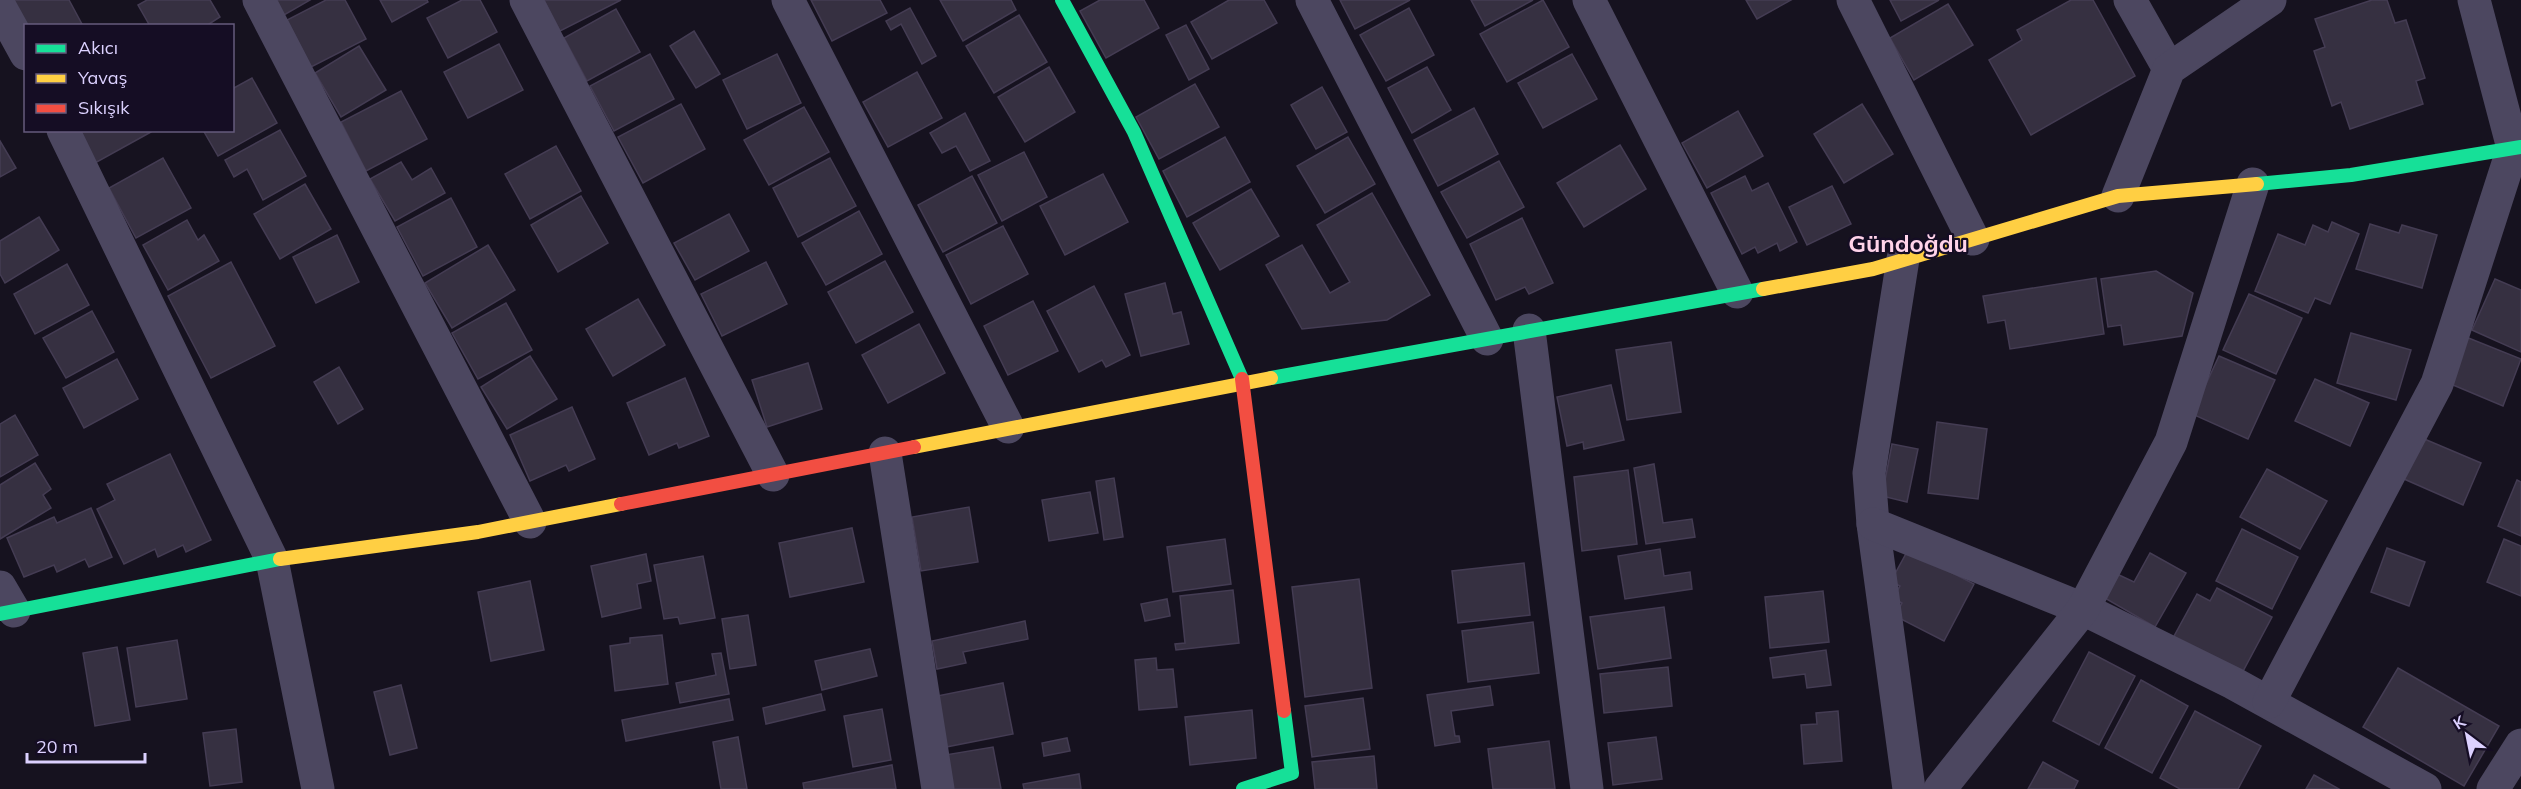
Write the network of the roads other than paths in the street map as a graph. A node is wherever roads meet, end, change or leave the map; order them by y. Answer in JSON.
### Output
{"nodes":[{"id":1,"x":259,"y":0,"type":"edge"},
{"id":2,"x":526,"y":0,"type":"edge"},
{"id":3,"x":788,"y":0,"type":"edge"},
{"id":4,"x":1062,"y":0,"type":"edge"},
{"id":5,"x":1312,"y":0,"type":"edge"},
{"id":6,"x":1589,"y":0,"type":"edge"},
{"id":7,"x":1853,"y":0,"type":"edge"},
{"id":8,"x":2130,"y":0,"type":"edge"},
{"id":9,"x":2270,"y":0,"type":"edge"},
{"id":10,"x":2474,"y":0,"type":"edge"},
{"id":11,"x":0,"y":7,"type":"edge"},
{"id":12,"x":24,"y":50,"type":"edge"},
{"id":13,"x":2169,"y":69,"type":"junction"},
{"id":14,"x":64,"y":132,"type":"edge"},
{"id":15,"x":2517,"y":147,"type":"edge"},
{"id":16,"x":2253,"y":184,"type":"junction"},
{"id":17,"x":2118,"y":196,"type":"junction"},
{"id":18,"x":1973,"y":239,"type":"junction"},
{"id":19,"x":1904,"y":259,"type":"junction"},
{"id":20,"x":1737,"y":292,"type":"junction"},
{"id":21,"x":1529,"y":330,"type":"junction"},
{"id":22,"x":1487,"y":339,"type":"junction"},
{"id":23,"x":1244,"y":383,"type":"junction"},
{"id":24,"x":1008,"y":427,"type":"junction"},
{"id":25,"x":885,"y":453,"type":"junction"},
{"id":26,"x":773,"y":475,"type":"junction"},
{"id":27,"x":530,"y":522,"type":"junction"},
{"id":28,"x":1873,"y":524,"type":"junction"},
{"id":29,"x":272,"y":560,"type":"junction"},
{"id":30,"x":5,"y":604,"type":"edge"},
{"id":31,"x":2083,"y":609,"type":"junction"},
{"id":32,"x":2269,"y":702,"type":"junction"},
{"id":33,"x":2521,"y":745,"type":"edge"},
{"id":34,"x":1293,"y":781,"type":"edge"},
{"id":35,"x":318,"y":789,"type":"edge"},
{"id":36,"x":938,"y":789,"type":"edge"},
{"id":37,"x":1243,"y":789,"type":"edge"},
{"id":38,"x":1587,"y":789,"type":"edge"},
{"id":39,"x":1909,"y":789,"type":"edge"},
{"id":40,"x":1940,"y":789,"type":"edge"},
{"id":41,"x":2425,"y":789,"type":"edge"},
{"id":42,"x":2493,"y":789,"type":"edge"}],
"edges":[{"from":1,"to":27,"type":"street"},
{"from":2,"to":26,"type":"street"},
{"from":3,"to":24,"type":"street"},
{"from":4,"to":23,"type":"street"},
{"from":5,"to":22,"type":"street"},
{"from":6,"to":20,"type":"street"},
{"from":7,"to":18,"type":"street"},
{"from":8,"to":13,"type":"street"},
{"from":9,"to":13,"type":"street"},
{"from":10,"to":15,"type":"street"},
{"from":11,"to":12,"type":"street"},
{"from":13,"to":17,"type":"street"},
{"from":14,"to":29,"type":"street"},
{"from":15,"to":16,"type":"street"},
{"from":15,"to":32,"type":"street"},
{"from":16,"to":17,"type":"street"},
{"from":16,"to":31,"type":"street"},
{"from":17,"to":18,"type":"street"},
{"from":18,"to":19,"type":"street"},
{"from":19,"to":20,"type":"street"},
{"from":19,"to":28,"type":"street"},
{"from":20,"to":21,"type":"street"},
{"from":21,"to":22,"type":"street"},
{"from":21,"to":38,"type":"street"},
{"from":22,"to":23,"type":"street"},
{"from":23,"to":24,"type":"street"},
{"from":23,"to":34,"type":"street"},
{"from":24,"to":25,"type":"street"},
{"from":25,"to":26,"type":"street"},
{"from":25,"to":36,"type":"street"},
{"from":26,"to":27,"type":"street"},
{"from":27,"to":29,"type":"street"},
{"from":28,"to":31,"type":"street"},
{"from":28,"to":39,"type":"street"},
{"from":29,"to":30,"type":"street"},
{"from":29,"to":35,"type":"street"},
{"from":31,"to":32,"type":"street"},
{"from":31,"to":40,"type":"street"},
{"from":32,"to":41,"type":"street"},
{"from":33,"to":42,"type":"street"},
{"from":34,"to":37,"type":"street"}]}
